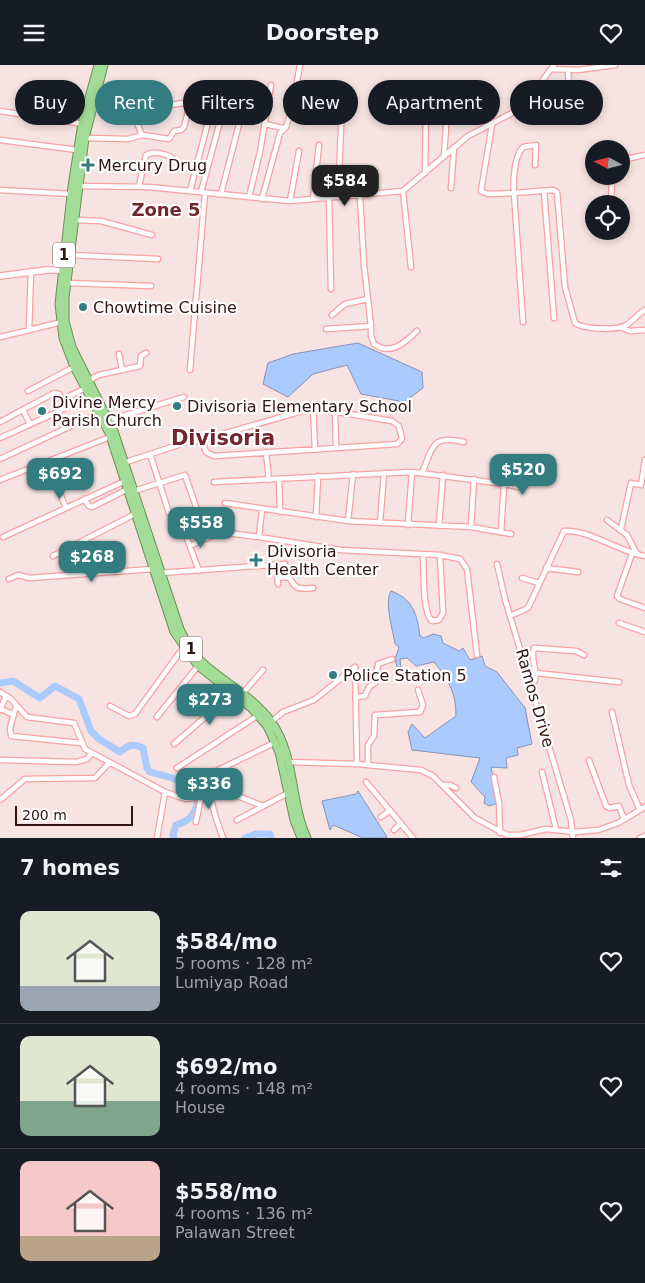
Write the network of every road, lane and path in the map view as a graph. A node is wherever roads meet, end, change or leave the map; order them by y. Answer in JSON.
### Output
{"nodes":[{"id":1,"x":98,"y":65,"type":"edge"},
{"id":2,"x":104,"y":65,"type":"edge"},
{"id":3,"x":300,"y":65,"type":"edge"},
{"id":4,"x":615,"y":65,"type":"edge"},
{"id":5,"x":553,"y":67,"type":"edge"},
{"id":6,"x":568,"y":69,"type":"junction"},
{"id":7,"x":297,"y":80,"type":"edge"},
{"id":8,"x":569,"y":80,"type":"edge"},
{"id":9,"x":94,"y":101,"type":"joint"},
{"id":10,"x":0,"y":111,"type":"edge"},
{"id":11,"x":15,"y":113,"type":"edge"},
{"id":12,"x":500,"y":120,"type":"edge"},
{"id":13,"x":85,"y":124,"type":"joint"},
{"id":14,"x":85,"y":125,"type":"edge"},
{"id":15,"x":85,"y":125,"type":"edge"},
{"id":16,"x":138,"y":125,"type":"edge"},
{"id":17,"x":184,"y":125,"type":"edge"},
{"id":18,"x":208,"y":125,"type":"edge"},
{"id":19,"x":220,"y":125,"type":"edge"},
{"id":20,"x":239,"y":125,"type":"edge"},
{"id":21,"x":265,"y":125,"type":"edge"},
{"id":22,"x":269,"y":125,"type":"edge"},
{"id":23,"x":287,"y":125,"type":"edge"},
{"id":24,"x":341,"y":125,"type":"edge"},
{"id":25,"x":426,"y":125,"type":"edge"},
{"id":26,"x":446,"y":125,"type":"edge"},
{"id":27,"x":492,"y":125,"type":"joint"},
{"id":28,"x":284,"y":129,"type":"junction"},
{"id":29,"x":142,"y":135,"type":"junction"},
{"id":30,"x":85,"y":138,"type":"junction"},
{"id":31,"x":0,"y":140,"type":"edge"},
{"id":32,"x":319,"y":145,"type":"dead end"},
{"id":33,"x":454,"y":147,"type":"junction"},
{"id":34,"x":77,"y":150,"type":"junction"},
{"id":35,"x":299,"y":151,"type":"dead end"},
{"id":36,"x":645,"y":155,"type":"edge"},
{"id":37,"x":444,"y":156,"type":"junction"},
{"id":38,"x":172,"y":158,"type":"dead end"},
{"id":39,"x":630,"y":158,"type":"edge"},
{"id":40,"x":535,"y":165,"type":"dead end"},
{"id":41,"x":425,"y":173,"type":"junction"},
{"id":42,"x":76,"y":186,"type":"junction"},
{"id":43,"x":139,"y":186,"type":"junction"},
{"id":44,"x":451,"y":188,"type":"dead end"},
{"id":45,"x":0,"y":190,"type":"edge"},
{"id":46,"x":190,"y":191,"type":"junction"},
{"id":47,"x":403,"y":191,"type":"junction"},
{"id":48,"x":544,"y":191,"type":"junction"},
{"id":49,"x":203,"y":193,"type":"junction"},
{"id":50,"x":514,"y":193,"type":"junction"},
{"id":51,"x":221,"y":194,"type":"junction"},
{"id":52,"x":71,"y":195,"type":"junction"},
{"id":53,"x":360,"y":196,"type":"junction"},
{"id":54,"x":248,"y":197,"type":"junction"},
{"id":55,"x":338,"y":197,"type":"junction"},
{"id":56,"x":329,"y":198,"type":"junction"},
{"id":57,"x":262,"y":199,"type":"junction"},
{"id":58,"x":313,"y":199,"type":"junction"},
{"id":59,"x":290,"y":201,"type":"junction"},
{"id":60,"x":75,"y":220,"type":"junction"},
{"id":61,"x":152,"y":235,"type":"dead end"},
{"id":62,"x":70,"y":255,"type":"junction"},
{"id":63,"x":158,"y":259,"type":"dead end"},
{"id":64,"x":411,"y":267,"type":"dead end"},
{"id":65,"x":65,"y":270,"type":"junction"},
{"id":66,"x":31,"y":271,"type":"junction"},
{"id":67,"x":0,"y":276,"type":"edge"},
{"id":68,"x":67,"y":283,"type":"junction"},
{"id":69,"x":151,"y":287,"type":"dead end"},
{"id":70,"x":331,"y":289,"type":"dead end"},
{"id":71,"x":368,"y":299,"type":"junction"},
{"id":72,"x":645,"y":310,"type":"edge"},
{"id":73,"x":332,"y":315,"type":"dead end"},
{"id":74,"x":554,"y":318,"type":"dead end"},
{"id":75,"x":62,"y":322,"type":"junction"},
{"id":76,"x":523,"y":322,"type":"dead end"},
{"id":77,"x":371,"y":326,"type":"junction"},
{"id":78,"x":620,"y":327,"type":"junction"},
{"id":79,"x":29,"y":329,"type":"junction"},
{"id":80,"x":326,"y":329,"type":"dead end"},
{"id":81,"x":645,"y":330,"type":"edge"},
{"id":82,"x":417,"y":331,"type":"dead end"},
{"id":83,"x":0,"y":337,"type":"edge"},
{"id":84,"x":146,"y":353,"type":"dead end"},
{"id":85,"x":119,"y":354,"type":"dead end"},
{"id":86,"x":74,"y":367,"type":"junction"},
{"id":87,"x":122,"y":370,"type":"junction"},
{"id":88,"x":190,"y":370,"type":"dead end"},
{"id":89,"x":88,"y":385,"type":"junction"},
{"id":90,"x":28,"y":391,"type":"dead end"},
{"id":91,"x":184,"y":397,"type":"dead end"},
{"id":92,"x":63,"y":399,"type":"junction"},
{"id":93,"x":313,"y":408,"type":"junction"},
{"id":94,"x":23,"y":410,"type":"junction"},
{"id":95,"x":335,"y":410,"type":"junction"},
{"id":96,"x":100,"y":413,"type":"junction"},
{"id":97,"x":110,"y":420,"type":"junction"},
{"id":98,"x":0,"y":422,"type":"edge"},
{"id":99,"x":30,"y":424,"type":"junction"},
{"id":100,"x":113,"y":435,"type":"junction"},
{"id":101,"x":0,"y":438,"type":"edge"},
{"id":102,"x":202,"y":440,"type":"junction"},
{"id":103,"x":464,"y":442,"type":"dead end"},
{"id":104,"x":336,"y":447,"type":"junction"},
{"id":105,"x":315,"y":449,"type":"junction"},
{"id":106,"x":266,"y":452,"type":"junction"},
{"id":107,"x":150,"y":454,"type":"junction"},
{"id":108,"x":0,"y":459,"type":"edge"},
{"id":109,"x":645,"y":460,"type":"edge"},
{"id":110,"x":122,"y":463,"type":"junction"},
{"id":111,"x":412,"y":472,"type":"junction"},
{"id":112,"x":384,"y":473,"type":"junction"},
{"id":113,"x":422,"y":473,"type":"junction"},
{"id":114,"x":353,"y":474,"type":"junction"},
{"id":115,"x":443,"y":475,"type":"junction"},
{"id":116,"x":318,"y":477,"type":"junction"},
{"id":117,"x":269,"y":479,"type":"junction"},
{"id":118,"x":279,"y":479,"type":"junction"},
{"id":119,"x":474,"y":479,"type":"junction"},
{"id":120,"x":522,"y":479,"type":"dead end"},
{"id":121,"x":0,"y":480,"type":"edge"},
{"id":122,"x":125,"y":481,"type":"junction"},
{"id":123,"x":214,"y":482,"type":"dead end"},
{"id":124,"x":160,"y":483,"type":"junction"},
{"id":125,"x":504,"y":484,"type":"junction"},
{"id":126,"x":131,"y":490,"type":"junction"},
{"id":127,"x":59,"y":491,"type":"dead end"},
{"id":128,"x":84,"y":499,"type":"junction"},
{"id":129,"x":225,"y":503,"type":"dead end"},
{"id":130,"x":66,"y":508,"type":"junction"},
{"id":131,"x":262,"y":509,"type":"junction"},
{"id":132,"x":280,"y":511,"type":"junction"},
{"id":133,"x":169,"y":513,"type":"dead end"},
{"id":134,"x":135,"y":514,"type":"junction"},
{"id":135,"x":316,"y":517,"type":"junction"},
{"id":136,"x":200,"y":518,"type":"dead end"},
{"id":137,"x":606,"y":520,"type":"dead end"},
{"id":138,"x":348,"y":521,"type":"junction"},
{"id":139,"x":380,"y":523,"type":"junction"},
{"id":140,"x":408,"y":525,"type":"junction"},
{"id":141,"x":439,"y":526,"type":"junction"},
{"id":142,"x":471,"y":527,"type":"junction"},
{"id":143,"x":621,"y":529,"type":"junction"},
{"id":144,"x":501,"y":532,"type":"junction"},
{"id":145,"x":185,"y":533,"type":"dead end"},
{"id":146,"x":511,"y":534,"type":"dead end"},
{"id":147,"x":3,"y":537,"type":"dead end"},
{"id":148,"x":258,"y":537,"type":"junction"},
{"id":149,"x":190,"y":546,"type":"junction"},
{"id":150,"x":634,"y":554,"type":"junction"},
{"id":151,"x":423,"y":555,"type":"junction"},
{"id":152,"x":440,"y":555,"type":"junction"},
{"id":153,"x":53,"y":556,"type":"dead end"},
{"id":154,"x":645,"y":556,"type":"edge"},
{"id":155,"x":276,"y":564,"type":"junction"},
{"id":156,"x":497,"y":564,"type":"dead end"},
{"id":157,"x":286,"y":565,"type":"dead end"},
{"id":158,"x":546,"y":568,"type":"junction"},
{"id":159,"x":199,"y":571,"type":"junction"},
{"id":160,"x":156,"y":572,"type":"junction"},
{"id":161,"x":578,"y":572,"type":"dead end"},
{"id":162,"x":278,"y":577,"type":"junction"},
{"id":163,"x":522,"y":578,"type":"dead end"},
{"id":164,"x":9,"y":579,"type":"dead end"},
{"id":165,"x":539,"y":583,"type":"junction"},
{"id":166,"x":278,"y":584,"type":"dead end"},
{"id":167,"x":313,"y":588,"type":"dead end"},
{"id":168,"x":645,"y":608,"type":"edge"},
{"id":169,"x":510,"y":616,"type":"junction"},
{"id":170,"x":619,"y":623,"type":"dead end"},
{"id":171,"x":645,"y":632,"type":"edge"},
{"id":172,"x":183,"y":647,"type":"junction"},
{"id":173,"x":477,"y":655,"type":"dead end"},
{"id":174,"x":584,"y":655,"type":"dead end"},
{"id":175,"x":392,"y":659,"type":"dead end"},
{"id":176,"x":198,"y":666,"type":"junction"},
{"id":177,"x":263,"y":671,"type":"dead end"},
{"id":178,"x":536,"y":673,"type":"junction"},
{"id":179,"x":619,"y":682,"type":"dead end"},
{"id":180,"x":532,"y":686,"type":"junction"},
{"id":181,"x":418,"y":690,"type":"dead end"},
{"id":182,"x":0,"y":692,"type":"edge"},
{"id":183,"x":233,"y":693,"type":"junction"},
{"id":184,"x":243,"y":693,"type":"junction"},
{"id":185,"x":6,"y":696,"type":"junction"},
{"id":186,"x":356,"y":697,"type":"junction"},
{"id":187,"x":16,"y":705,"type":"junction"},
{"id":188,"x":110,"y":706,"type":"dead end"},
{"id":189,"x":0,"y":710,"type":"edge"},
{"id":190,"x":612,"y":712,"type":"dead end"},
{"id":191,"x":261,"y":713,"type":"junction"},
{"id":192,"x":14,"y":715,"type":"junction"},
{"id":193,"x":157,"y":717,"type":"dead end"},
{"id":194,"x":269,"y":724,"type":"junction"},
{"id":195,"x":276,"y":741,"type":"junction"},
{"id":196,"x":80,"y":743,"type":"junction"},
{"id":197,"x":174,"y":744,"type":"dead end"},
{"id":198,"x":92,"y":753,"type":"junction"},
{"id":199,"x":0,"y":760,"type":"edge"},
{"id":200,"x":589,"y":760,"type":"dead end"},
{"id":201,"x":285,"y":762,"type":"junction"},
{"id":202,"x":109,"y":763,"type":"junction"},
{"id":203,"x":357,"y":764,"type":"junction"},
{"id":204,"x":368,"y":765,"type":"junction"},
{"id":205,"x":177,"y":768,"type":"dead end"},
{"id":206,"x":542,"y":772,"type":"dead end"},
{"id":207,"x":212,"y":773,"type":"dead end"},
{"id":208,"x":494,"y":777,"type":"dead end"},
{"id":209,"x":219,"y":778,"type":"dead end"},
{"id":210,"x":366,"y":782,"type":"dead end"},
{"id":211,"x":443,"y":785,"type":"junction"},
{"id":212,"x":456,"y":788,"type":"dead end"},
{"id":213,"x":291,"y":791,"type":"junction"},
{"id":214,"x":165,"y":792,"type":"junction"},
{"id":215,"x":211,"y":795,"type":"junction"},
{"id":216,"x":200,"y":797,"type":"junction"},
{"id":217,"x":0,"y":800,"type":"edge"},
{"id":218,"x":263,"y":806,"type":"junction"},
{"id":219,"x":645,"y":807,"type":"edge"},
{"id":220,"x":390,"y":810,"type":"junction"},
{"id":221,"x":640,"y":810,"type":"junction"},
{"id":222,"x":381,"y":817,"type":"dead end"},
{"id":223,"x":624,"y":819,"type":"junction"},
{"id":224,"x":237,"y":820,"type":"dead end"},
{"id":225,"x":196,"y":822,"type":"dead end"},
{"id":226,"x":401,"y":823,"type":"junction"},
{"id":227,"x":556,"y":829,"type":"junction"},
{"id":228,"x":394,"y":830,"type":"dead end"},
{"id":229,"x":574,"y":831,"type":"junction"},
{"id":230,"x":500,"y":833,"type":"junction"},
{"id":231,"x":645,"y":835,"type":"edge"},
{"id":232,"x":157,"y":838,"type":"edge"},
{"id":233,"x":223,"y":838,"type":"edge"},
{"id":234,"x":300,"y":838,"type":"edge"},
{"id":235,"x":307,"y":838,"type":"edge"},
{"id":236,"x":414,"y":838,"type":"edge"},
{"id":237,"x":574,"y":838,"type":"edge"},
{"id":238,"x":640,"y":838,"type":"edge"}],
"edges":[{"from":1,"to":13,"type":"highway","number":"1"},
{"from":2,"to":9,"type":"highway","number":"1"},
{"from":3,"to":7,"type":"street"},
{"from":4,"to":6,"type":"street"},
{"from":5,"to":6,"type":"street"},
{"from":5,"to":12,"type":"street"},
{"from":6,"to":8,"type":"street"},
{"from":9,"to":13,"type":"highway","number":"1"},
{"from":10,"to":11,"type":"street"},
{"from":14,"to":30,"type":"highway","number":"1"},
{"from":15,"to":34,"type":"highway","number":"1"},
{"from":16,"to":29,"type":"street"},
{"from":17,"to":29,"type":"street"},
{"from":18,"to":46,"type":"street"},
{"from":19,"to":49,"type":"street"},
{"from":20,"to":51,"type":"street"},
{"from":21,"to":54,"type":"street"},
{"from":22,"to":28,"type":"street"},
{"from":23,"to":28,"type":"street"},
{"from":24,"to":55,"type":"street"},
{"from":25,"to":41,"type":"street"},
{"from":26,"to":37,"type":"street"},
{"from":27,"to":33,"type":"street"},
{"from":27,"to":50,"type":"street"},
{"from":28,"to":57,"type":"street"},
{"from":29,"to":30,"type":"street"},
{"from":30,"to":42,"type":"highway","number":"1"},
{"from":31,"to":34,"type":"street"},
{"from":32,"to":58,"type":"street"},
{"from":33,"to":37,"type":"street"},
{"from":33,"to":44,"type":"street"},
{"from":34,"to":42,"type":"highway","number":"1"},
{"from":35,"to":59,"type":"street"},
{"from":36,"to":39,"type":"street"},
{"from":37,"to":41,"type":"street"},
{"from":38,"to":43,"type":"street"},
{"from":40,"to":50,"type":"street"},
{"from":41,"to":47,"type":"street"},
{"from":42,"to":43,"type":"street"},
{"from":42,"to":52,"type":"highway","number":"1"},
{"from":42,"to":60,"type":"highway","number":"1"},
{"from":43,"to":46,"type":"street"},
{"from":45,"to":52,"type":"street"},
{"from":46,"to":49,"type":"street"},
{"from":47,"to":53,"type":"street"},
{"from":47,"to":64,"type":"street"},
{"from":48,"to":50,"type":"street"},
{"from":48,"to":74,"type":"street"},
{"from":48,"to":78,"type":"street"},
{"from":49,"to":51,"type":"street"},
{"from":49,"to":88,"type":"street"},
{"from":50,"to":76,"type":"street"},
{"from":51,"to":54,"type":"street"},
{"from":52,"to":65,"type":"highway","number":"1"},
{"from":53,"to":55,"type":"street"},
{"from":53,"to":71,"type":"street"},
{"from":54,"to":57,"type":"street"},
{"from":55,"to":56,"type":"street"},
{"from":56,"to":58,"type":"street"},
{"from":56,"to":70,"type":"street"},
{"from":57,"to":59,"type":"street"},
{"from":58,"to":59,"type":"street"},
{"from":60,"to":61,"type":"street"},
{"from":60,"to":62,"type":"highway","number":"1"},
{"from":62,"to":63,"type":"street"},
{"from":62,"to":65,"type":"highway","number":"1"},
{"from":65,"to":66,"type":"street"},
{"from":65,"to":68,"type":"highway","number":"1"},
{"from":65,"to":75,"type":"highway","number":"1"},
{"from":66,"to":67,"type":"street"},
{"from":66,"to":79,"type":"street"},
{"from":68,"to":69,"type":"street"},
{"from":68,"to":75,"type":"highway","number":"1"},
{"from":71,"to":73,"type":"street"},
{"from":71,"to":77,"type":"street"},
{"from":72,"to":78,"type":"street"},
{"from":75,"to":79,"type":"street"},
{"from":75,"to":86,"type":"highway","number":"1"},
{"from":75,"to":89,"type":"highway","number":"1"},
{"from":77,"to":80,"type":"street"},
{"from":77,"to":82,"type":"street"},
{"from":78,"to":81,"type":"street"},
{"from":79,"to":83,"type":"street"},
{"from":84,"to":87,"type":"street"},
{"from":85,"to":87,"type":"street"},
{"from":86,"to":89,"type":"highway","number":"1"},
{"from":86,"to":90,"type":"street"},
{"from":87,"to":89,"type":"street"},
{"from":89,"to":92,"type":"street"},
{"from":89,"to":96,"type":"highway","number":"1"},
{"from":89,"to":97,"type":"highway","number":"1"},
{"from":91,"to":97,"type":"street"},
{"from":92,"to":94,"type":"street"},
{"from":92,"to":99,"type":"street"},
{"from":93,"to":95,"type":"street"},
{"from":93,"to":102,"type":"street"},
{"from":93,"to":105,"type":"street"},
{"from":94,"to":98,"type":"street"},
{"from":94,"to":99,"type":"street"},
{"from":95,"to":104,"type":"street"},
{"from":95,"to":104,"type":"street"},
{"from":96,"to":100,"type":"highway","number":"1"},
{"from":96,"to":108,"type":"street"},
{"from":97,"to":100,"type":"highway","number":"1"},
{"from":99,"to":101,"type":"street"},
{"from":100,"to":110,"type":"highway","number":"1"},
{"from":100,"to":121,"type":"street"},
{"from":102,"to":106,"type":"street"},
{"from":102,"to":107,"type":"street"},
{"from":103,"to":113,"type":"street"},
{"from":104,"to":105,"type":"street"},
{"from":105,"to":106,"type":"street"},
{"from":106,"to":117,"type":"street"},
{"from":107,"to":110,"type":"street"},
{"from":107,"to":124,"type":"street"},
{"from":109,"to":143,"type":"street"},
{"from":110,"to":122,"type":"highway","number":"1"},
{"from":110,"to":126,"type":"highway","number":"1"},
{"from":111,"to":112,"type":"street"},
{"from":111,"to":113,"type":"street"},
{"from":111,"to":140,"type":"street"},
{"from":112,"to":114,"type":"street"},
{"from":112,"to":139,"type":"street"},
{"from":113,"to":115,"type":"street"},
{"from":114,"to":116,"type":"street"},
{"from":114,"to":138,"type":"street"},
{"from":115,"to":119,"type":"street"},
{"from":115,"to":141,"type":"street"},
{"from":116,"to":118,"type":"street"},
{"from":116,"to":135,"type":"street"},
{"from":117,"to":118,"type":"street"},
{"from":117,"to":123,"type":"street"},
{"from":118,"to":132,"type":"street"},
{"from":119,"to":125,"type":"street"},
{"from":119,"to":142,"type":"street"},
{"from":120,"to":125,"type":"street"},
{"from":122,"to":126,"type":"highway","number":"1"},
{"from":122,"to":128,"type":"street"},
{"from":124,"to":126,"type":"street"},
{"from":124,"to":133,"type":"street"},
{"from":124,"to":136,"type":"street"},
{"from":125,"to":144,"type":"street"},
{"from":126,"to":128,"type":"street"},
{"from":126,"to":134,"type":"highway","number":"1"},
{"from":126,"to":160,"type":"highway","number":"1"},
{"from":127,"to":130,"type":"street"},
{"from":128,"to":130,"type":"street"},
{"from":129,"to":131,"type":"street"},
{"from":130,"to":147,"type":"street"},
{"from":131,"to":132,"type":"street"},
{"from":131,"to":148,"type":"street"},
{"from":132,"to":135,"type":"street"},
{"from":134,"to":153,"type":"street"},
{"from":134,"to":160,"type":"highway","number":"1"},
{"from":135,"to":138,"type":"street"},
{"from":137,"to":143,"type":"street"},
{"from":138,"to":139,"type":"street"},
{"from":139,"to":140,"type":"street"},
{"from":140,"to":141,"type":"street"},
{"from":141,"to":142,"type":"street"},
{"from":142,"to":144,"type":"street"},
{"from":143,"to":150,"type":"street"},
{"from":144,"to":146,"type":"street"},
{"from":145,"to":149,"type":"street"},
{"from":148,"to":149,"type":"street"},
{"from":148,"to":151,"type":"street"},
{"from":149,"to":159,"type":"street"},
{"from":150,"to":154,"type":"street"},
{"from":150,"to":158,"type":"street"},
{"from":150,"to":168,"type":"street"},
{"from":151,"to":152,"type":"street"},
{"from":151,"to":152,"type":"street"},
{"from":152,"to":173,"type":"street"},
{"from":155,"to":157,"type":"street"},
{"from":155,"to":159,"type":"street"},
{"from":155,"to":162,"type":"street"},
{"from":156,"to":169,"type":"street","name":"Ramos Drive"},
{"from":158,"to":161,"type":"street"},
{"from":158,"to":165,"type":"street"},
{"from":159,"to":160,"type":"street"},
{"from":160,"to":164,"type":"street"},
{"from":160,"to":172,"type":"highway","number":"1"},
{"from":160,"to":184,"type":"highway","number":"1"},
{"from":162,"to":166,"type":"street"},
{"from":162,"to":167,"type":"street"},
{"from":163,"to":165,"type":"street"},
{"from":165,"to":169,"type":"street"},
{"from":169,"to":180,"type":"street","name":"Ramos Drive"},
{"from":170,"to":171,"type":"street"},
{"from":172,"to":176,"type":"highway","number":"1"},
{"from":172,"to":188,"type":"street"},
{"from":174,"to":178,"type":"street"},
{"from":175,"to":186,"type":"street"},
{"from":176,"to":183,"type":"highway","number":"1"},
{"from":176,"to":193,"type":"street"},
{"from":177,"to":184,"type":"street"},
{"from":178,"to":179,"type":"street"},
{"from":178,"to":180,"type":"street"},
{"from":180,"to":229,"type":"street","name":"Ramos Drive"},
{"from":181,"to":204,"type":"street"},
{"from":182,"to":185,"type":"street"},
{"from":183,"to":191,"type":"highway","number":"1"},
{"from":183,"to":197,"type":"street"},
{"from":184,"to":191,"type":"highway","number":"1"},
{"from":185,"to":187,"type":"street"},
{"from":185,"to":189,"type":"street"},
{"from":186,"to":194,"type":"street"},
{"from":186,"to":203,"type":"street"},
{"from":187,"to":192,"type":"street"},
{"from":187,"to":196,"type":"street"},
{"from":189,"to":192,"type":"street"},
{"from":190,"to":221,"type":"street"},
{"from":191,"to":194,"type":"highway","number":"1"},
{"from":191,"to":205,"type":"street"},
{"from":192,"to":196,"type":"street"},
{"from":194,"to":195,"type":"highway","number":"1"},
{"from":194,"to":201,"type":"highway","number":"1"},
{"from":195,"to":201,"type":"highway","number":"1"},
{"from":195,"to":207,"type":"street"},
{"from":196,"to":198,"type":"street"},
{"from":198,"to":199,"type":"street"},
{"from":198,"to":202,"type":"street"},
{"from":200,"to":223,"type":"street"},
{"from":201,"to":203,"type":"street"},
{"from":201,"to":213,"type":"highway","number":"1"},
{"from":202,"to":214,"type":"street"},
{"from":202,"to":217,"type":"street"},
{"from":203,"to":204,"type":"street"},
{"from":204,"to":211,"type":"street"},
{"from":206,"to":227,"type":"street"},
{"from":208,"to":230,"type":"street"},
{"from":209,"to":215,"type":"street"},
{"from":210,"to":220,"type":"street"},
{"from":211,"to":212,"type":"street"},
{"from":211,"to":230,"type":"street"},
{"from":213,"to":218,"type":"street"},
{"from":213,"to":234,"type":"highway","number":"1"},
{"from":213,"to":235,"type":"highway","number":"1"},
{"from":214,"to":216,"type":"street"},
{"from":214,"to":232,"type":"street"},
{"from":215,"to":216,"type":"street"},
{"from":215,"to":218,"type":"street"},
{"from":215,"to":233,"type":"street"},
{"from":216,"to":225,"type":"street"},
{"from":218,"to":224,"type":"street"},
{"from":219,"to":221,"type":"street"},
{"from":220,"to":222,"type":"street"},
{"from":220,"to":226,"type":"street"},
{"from":221,"to":223,"type":"street"},
{"from":223,"to":229,"type":"street"},
{"from":226,"to":228,"type":"street"},
{"from":226,"to":236,"type":"street"},
{"from":227,"to":229,"type":"street"},
{"from":227,"to":230,"type":"street"},
{"from":229,"to":237,"type":"street","name":"Ramos Drive"},
{"from":231,"to":238,"type":"street"}]}
